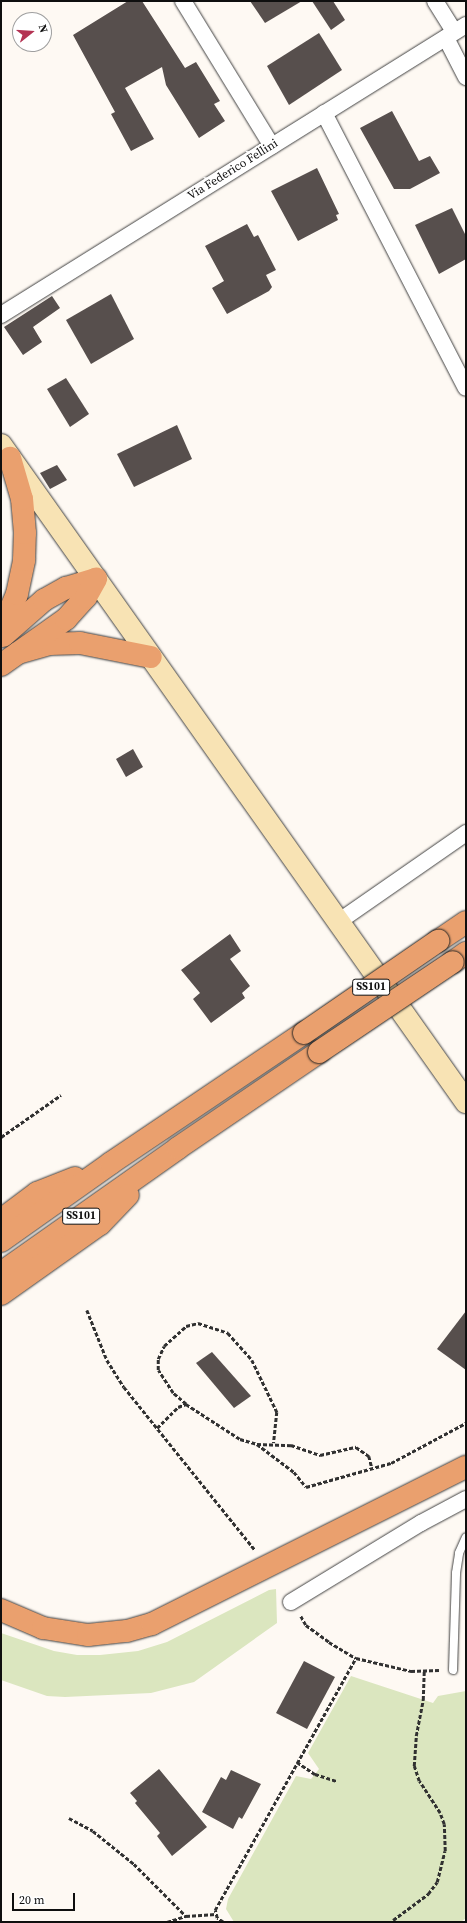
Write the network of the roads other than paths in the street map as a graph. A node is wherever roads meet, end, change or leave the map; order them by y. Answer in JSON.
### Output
{"nodes":[{"id":1,"x":183,"y":1,"type":"edge"},
{"id":2,"x":435,"y":1,"type":"edge"},
{"id":3,"x":455,"y":31,"type":"edge"},
{"id":4,"x":466,"y":77,"type":"edge"},
{"id":5,"x":324,"y":113,"type":"junction"},
{"id":6,"x":272,"y":146,"type":"junction"},
{"id":7,"x":1,"y":315,"type":"edge"},
{"id":8,"x":466,"y":388,"type":"edge"},
{"id":9,"x":6,"y":452,"type":"edge"},
{"id":10,"x":96,"y":579,"type":"junction"},
{"id":11,"x":1,"y":631,"type":"edge"},
{"id":12,"x":1,"y":638,"type":"edge"},
{"id":13,"x":151,"y":657,"type":"junction"},
{"id":14,"x":9,"y":659,"type":"edge"},
{"id":15,"x":466,"y":833,"type":"edge"},
{"id":16,"x":338,"y":922,"type":"junction"},
{"id":17,"x":466,"y":922,"type":"edge"},
{"id":18,"x":459,"y":958,"type":"edge"},
{"id":19,"x":466,"y":1102,"type":"edge"},
{"id":20,"x":162,"y":1160,"type":"junction"},
{"id":21,"x":111,"y":1163,"type":"junction"},
{"id":22,"x":1,"y":1220,"type":"edge"},
{"id":23,"x":1,"y":1241,"type":"edge"},
{"id":24,"x":1,"y":1273,"type":"edge"},
{"id":25,"x":1,"y":1294,"type":"edge"},
{"id":26,"x":466,"y":1468,"type":"edge"},
{"id":27,"x":466,"y":1499,"type":"edge"},
{"id":28,"x":466,"y":1537,"type":"edge"},
{"id":29,"x":291,"y":1602,"type":"road end"},
{"id":30,"x":1,"y":1610,"type":"edge"},
{"id":31,"x":453,"y":1670,"type":"road end"}],
"edges":[{"from":1,"to":6,"type":"street"},
{"from":2,"to":3,"type":"street"},
{"from":3,"to":4,"type":"street"},
{"from":3,"to":5,"type":"street","name":"Via Federico Fellini"},
{"from":5,"to":6,"type":"street","name":"Via Federico Fellini"},
{"from":5,"to":8,"type":"street"},
{"from":6,"to":7,"type":"street","name":"Via Federico Fellini"},
{"from":9,"to":10,"type":"main road"},
{"from":9,"to":11,"type":"highway"},
{"from":10,"to":12,"type":"highway"},
{"from":10,"to":13,"type":"main road"},
{"from":10,"to":14,"type":"highway"},
{"from":13,"to":14,"type":"highway"},
{"from":13,"to":16,"type":"main road"},
{"from":15,"to":16,"type":"street"},
{"from":16,"to":19,"type":"main road"},
{"from":17,"to":21,"type":"highway","number":"SS101","bridge":true},
{"from":18,"to":20,"type":"highway","number":"SS101","bridge":true},
{"from":20,"to":24,"type":"highway","number":"SS101"},
{"from":20,"to":25,"type":"highway"},
{"from":21,"to":22,"type":"highway"},
{"from":21,"to":23,"type":"highway","number":"SS101"},
{"from":26,"to":30,"type":"highway"},
{"from":27,"to":29,"type":"street"},
{"from":28,"to":31,"type":"lane"}]}
